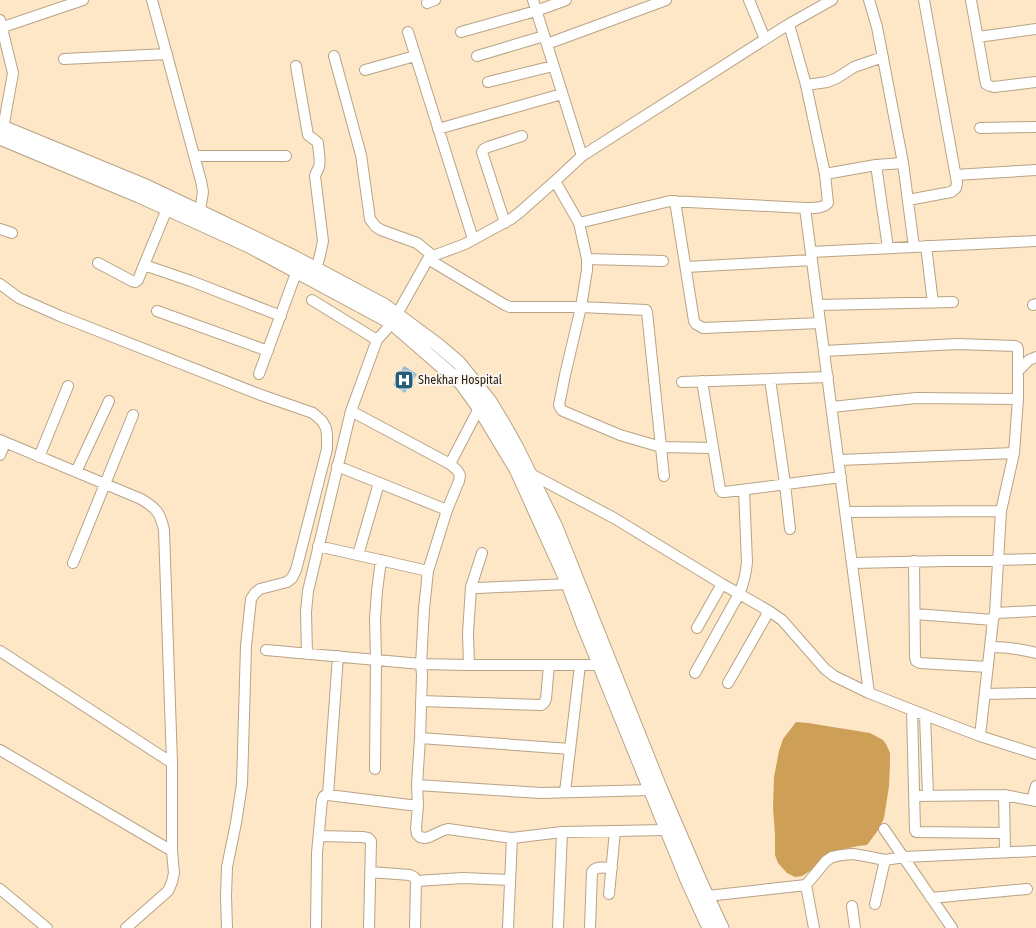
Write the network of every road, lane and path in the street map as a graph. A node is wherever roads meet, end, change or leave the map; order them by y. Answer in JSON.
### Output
{"nodes":[{"id":1,"x":82,"y":0,"type":"edge"},
{"id":2,"x":152,"y":0,"type":"edge"},
{"id":3,"x":533,"y":0,"type":"edge"},
{"id":4,"x":566,"y":0,"type":"edge"},
{"id":5,"x":666,"y":0,"type":"edge"},
{"id":6,"x":750,"y":0,"type":"edge"},
{"id":7,"x":869,"y":0,"type":"edge"},
{"id":8,"x":924,"y":0,"type":"edge"},
{"id":9,"x":972,"y":0,"type":"edge"},
{"id":10,"x":830,"y":1,"type":"edge"},
{"id":11,"x":536,"y":11,"type":"junction"},
{"id":12,"x":789,"y":24,"type":"junction"},
{"id":13,"x":1,"y":25,"type":"edge"},
{"id":14,"x":1036,"y":29,"type":"edge"},
{"id":15,"x":408,"y":32,"type":"dead end"},
{"id":16,"x":461,"y":32,"type":"dead end"},
{"id":17,"x":978,"y":37,"type":"junction"},
{"id":18,"x":765,"y":39,"type":"junction"},
{"id":19,"x":545,"y":40,"type":"junction"},
{"id":20,"x":167,"y":54,"type":"junction"},
{"id":21,"x":334,"y":56,"type":"dead end"},
{"id":22,"x":416,"y":56,"type":"junction"},
{"id":23,"x":478,"y":56,"type":"dead end"},
{"id":24,"x":883,"y":57,"type":"junction"},
{"id":25,"x":64,"y":59,"type":"dead end"},
{"id":26,"x":296,"y":66,"type":"dead end"},
{"id":27,"x":553,"y":66,"type":"junction"},
{"id":28,"x":365,"y":70,"type":"dead end"},
{"id":29,"x":488,"y":82,"type":"dead end"},
{"id":30,"x":1036,"y":82,"type":"edge"},
{"id":31,"x":806,"y":85,"type":"junction"},
{"id":32,"x":562,"y":94,"type":"junction"},
{"id":33,"x":1036,"y":127,"type":"edge"},
{"id":34,"x":980,"y":128,"type":"dead end"},
{"id":35,"x":438,"y":129,"type":"junction"},
{"id":36,"x":1,"y":132,"type":"edge"},
{"id":37,"x":522,"y":136,"type":"dead end"},
{"id":38,"x":196,"y":156,"type":"junction"},
{"id":39,"x":286,"y":156,"type":"dead end"},
{"id":40,"x":582,"y":156,"type":"junction"},
{"id":41,"x":62,"y":157,"type":"junction"},
{"id":42,"x":903,"y":162,"type":"junction"},
{"id":43,"x":876,"y":165,"type":"junction"},
{"id":44,"x":1036,"y":170,"type":"edge"},
{"id":45,"x":825,"y":174,"type":"junction"},
{"id":46,"x":956,"y":175,"type":"junction"},
{"id":47,"x":555,"y":181,"type":"junction"},
{"id":48,"x":908,"y":200,"type":"junction"},
{"id":49,"x":676,"y":201,"type":"junction"},
{"id":50,"x":805,"y":208,"type":"junction"},
{"id":51,"x":167,"y":209,"type":"junction"},
{"id":52,"x":199,"y":218,"type":"junction"},
{"id":53,"x":504,"y":222,"type":"junction"},
{"id":54,"x":579,"y":223,"type":"junction"},
{"id":55,"x":0,"y":229,"type":"edge"},
{"id":56,"x":12,"y":232,"type":"dead end"},
{"id":57,"x":473,"y":239,"type":"junction"},
{"id":58,"x":1036,"y":241,"type":"edge"},
{"id":59,"x":926,"y":246,"type":"junction"},
{"id":60,"x":914,"y":247,"type":"junction"},
{"id":61,"x":888,"y":248,"type":"junction"},
{"id":62,"x":812,"y":256,"type":"junction"},
{"id":63,"x":430,"y":258,"type":"junction"},
{"id":64,"x":587,"y":259,"type":"junction"},
{"id":65,"x":663,"y":261,"type":"dead end"},
{"id":66,"x":98,"y":263,"type":"dead end"},
{"id":67,"x":144,"y":265,"type":"junction"},
{"id":68,"x":299,"y":266,"type":"junction"},
{"id":69,"x":686,"y":267,"type":"junction"},
{"id":70,"x":316,"y":269,"type":"junction"},
{"id":71,"x":0,"y":284,"type":"edge"},
{"id":72,"x":312,"y":300,"type":"dead end"},
{"id":73,"x":953,"y":302,"type":"dead end"},
{"id":74,"x":933,"y":303,"type":"junction"},
{"id":75,"x":818,"y":305,"type":"junction"},
{"id":76,"x":581,"y":307,"type":"junction"},
{"id":77,"x":157,"y":311,"type":"dead end"},
{"id":78,"x":281,"y":316,"type":"junction"},
{"id":79,"x":394,"y":319,"type":"junction"},
{"id":80,"x":820,"y":323,"type":"junction"},
{"id":81,"x":377,"y":340,"type":"junction"},
{"id":82,"x":268,"y":351,"type":"junction"},
{"id":83,"x":824,"y":351,"type":"junction"},
{"id":84,"x":1036,"y":357,"type":"edge"},
{"id":85,"x":1018,"y":371,"type":"junction"},
{"id":86,"x":259,"y":374,"type":"dead end"},
{"id":87,"x":828,"y":377,"type":"junction"},
{"id":88,"x":770,"y":379,"type":"junction"},
{"id":89,"x":702,"y":381,"type":"junction"},
{"id":90,"x":682,"y":382,"type":"dead end"},
{"id":91,"x":68,"y":386,"type":"dead end"},
{"id":92,"x":1018,"y":399,"type":"junction"},
{"id":93,"x":109,"y":401,"type":"dead end"},
{"id":94,"x":832,"y":407,"type":"junction"},
{"id":95,"x":479,"y":408,"type":"junction"},
{"id":96,"x":351,"y":411,"type":"junction"},
{"id":97,"x":133,"y":415,"type":"dead end"},
{"id":98,"x":3,"y":442,"type":"edge"},
{"id":99,"x":661,"y":447,"type":"junction"},
{"id":100,"x":714,"y":448,"type":"junction"},
{"id":101,"x":1014,"y":453,"type":"junction"},
{"id":102,"x":0,"y":455,"type":"edge"},
{"id":103,"x":39,"y":457,"type":"junction"},
{"id":104,"x":838,"y":460,"type":"junction"},
{"id":105,"x":450,"y":464,"type":"junction"},
{"id":106,"x":337,"y":466,"type":"junction"},
{"id":107,"x":76,"y":472,"type":"junction"},
{"id":108,"x":529,"y":473,"type":"junction"},
{"id":109,"x":664,"y":476,"type":"dead end"},
{"id":110,"x":841,"y":476,"type":"junction"},
{"id":111,"x":379,"y":483,"type":"junction"},
{"id":112,"x":104,"y":484,"type":"junction"},
{"id":113,"x":785,"y":484,"type":"junction"},
{"id":114,"x":744,"y":490,"type":"junction"},
{"id":115,"x":447,"y":510,"type":"junction"},
{"id":116,"x":1001,"y":511,"type":"junction"},
{"id":117,"x":845,"y":512,"type":"junction"},
{"id":118,"x":790,"y":529,"type":"dead end"},
{"id":119,"x":318,"y":546,"type":"junction"},
{"id":120,"x":482,"y":553,"type":"dead end"},
{"id":121,"x":358,"y":555,"type":"junction"},
{"id":122,"x":1036,"y":559,"type":"edge"},
{"id":123,"x":381,"y":560,"type":"junction"},
{"id":124,"x":998,"y":560,"type":"junction"},
{"id":125,"x":73,"y":562,"type":"dead end"},
{"id":126,"x":914,"y":562,"type":"junction"},
{"id":127,"x":852,"y":563,"type":"junction"},
{"id":128,"x":428,"y":571,"type":"junction"},
{"id":129,"x":568,"y":584,"type":"junction"},
{"id":130,"x":722,"y":584,"type":"junction"},
{"id":131,"x":471,"y":587,"type":"junction"},
{"id":132,"x":739,"y":594,"type":"junction"},
{"id":133,"x":769,"y":611,"type":"junction"},
{"id":134,"x":1036,"y":611,"type":"edge"},
{"id":135,"x":915,"y":614,"type":"junction"},
{"id":136,"x":994,"y":616,"type":"junction"},
{"id":137,"x":697,"y":628,"type":"dead end"},
{"id":138,"x":990,"y":647,"type":"junction"},
{"id":139,"x":266,"y":650,"type":"dead end"},
{"id":140,"x":0,"y":651,"type":"edge"},
{"id":141,"x":1036,"y":653,"type":"edge"},
{"id":142,"x":307,"y":654,"type":"junction"},
{"id":143,"x":338,"y":656,"type":"junction"},
{"id":144,"x":376,"y":659,"type":"junction"},
{"id":145,"x":421,"y":664,"type":"junction"},
{"id":146,"x":469,"y":665,"type":"junction"},
{"id":147,"x":548,"y":665,"type":"junction"},
{"id":148,"x":580,"y":665,"type":"junction"},
{"id":149,"x":600,"y":665,"type":"junction"},
{"id":150,"x":988,"y":667,"type":"junction"},
{"id":151,"x":695,"y":673,"type":"dead end"},
{"id":152,"x":728,"y":683,"type":"dead end"},
{"id":153,"x":869,"y":693,"type":"junction"},
{"id":154,"x":985,"y":694,"type":"junction"},
{"id":155,"x":1036,"y":694,"type":"edge"},
{"id":156,"x":422,"y":701,"type":"junction"},
{"id":157,"x":912,"y":710,"type":"junction"},
{"id":158,"x":925,"y":715,"type":"junction"},
{"id":159,"x":980,"y":736,"type":"junction"},
{"id":160,"x":420,"y":738,"type":"junction"},
{"id":161,"x":0,"y":750,"type":"edge"},
{"id":162,"x":570,"y":750,"type":"junction"},
{"id":163,"x":1036,"y":754,"type":"edge"},
{"id":164,"x":172,"y":763,"type":"junction"},
{"id":165,"x":375,"y":769,"type":"dead end"},
{"id":166,"x":417,"y":785,"type":"junction"},
{"id":167,"x":1036,"y":786,"type":"edge"},
{"id":168,"x":651,"y":790,"type":"junction"},
{"id":169,"x":565,"y":792,"type":"junction"},
{"id":170,"x":328,"y":795,"type":"junction"},
{"id":171,"x":1004,"y":795,"type":"junction"},
{"id":172,"x":914,"y":796,"type":"junction"},
{"id":173,"x":928,"y":796,"type":"junction"},
{"id":174,"x":1034,"y":800,"type":"edge"},
{"id":175,"x":418,"y":806,"type":"junction"},
{"id":176,"x":884,"y":829,"type":"dead end"},
{"id":177,"x":668,"y":830,"type":"junction"},
{"id":178,"x":562,"y":832,"type":"junction"},
{"id":179,"x":615,"y":832,"type":"junction"},
{"id":180,"x":1004,"y":833,"type":"junction"},
{"id":181,"x":319,"y":836,"type":"junction"},
{"id":182,"x":512,"y":838,"type":"junction"},
{"id":183,"x":172,"y":851,"type":"junction"},
{"id":184,"x":1036,"y":851,"type":"edge"},
{"id":185,"x":1004,"y":852,"type":"junction"},
{"id":186,"x":904,"y":857,"type":"junction"},
{"id":187,"x":885,"y":860,"type":"junction"},
{"id":188,"x":612,"y":868,"type":"junction"},
{"id":189,"x":370,"y":872,"type":"junction"},
{"id":190,"x":510,"y":880,"type":"junction"},
{"id":191,"x":416,"y":881,"type":"junction"},
{"id":192,"x":806,"y":886,"type":"junction"},
{"id":193,"x":0,"y":889,"type":"edge"},
{"id":194,"x":1027,"y":889,"type":"dead end"},
{"id":195,"x":610,"y":894,"type":"dead end"},
{"id":196,"x":707,"y":896,"type":"junction"},
{"id":197,"x":931,"y":898,"type":"junction"},
{"id":198,"x":875,"y":904,"type":"dead end"},
{"id":199,"x":852,"y":906,"type":"dead end"},
{"id":200,"x":47,"y":928,"type":"edge"},
{"id":201,"x":126,"y":928,"type":"edge"},
{"id":202,"x":227,"y":928,"type":"edge"},
{"id":203,"x":316,"y":928,"type":"edge"},
{"id":204,"x":368,"y":928,"type":"edge"},
{"id":205,"x":415,"y":928,"type":"edge"},
{"id":206,"x":508,"y":928,"type":"edge"},
{"id":207,"x":558,"y":928,"type":"edge"},
{"id":208,"x":590,"y":928,"type":"edge"},
{"id":209,"x":709,"y":928,"type":"edge"},
{"id":210,"x":722,"y":928,"type":"edge"},
{"id":211,"x":814,"y":928,"type":"edge"},
{"id":212,"x":855,"y":928,"type":"edge"},
{"id":213,"x":952,"y":928,"type":"edge"}],
"edges":[{"from":1,"to":13,"type":"street"},
{"from":2,"to":20,"type":"street"},
{"from":3,"to":11,"type":"street"},
{"from":4,"to":11,"type":"street"},
{"from":5,"to":19,"type":"street"},
{"from":6,"to":18,"type":"street"},
{"from":7,"to":24,"type":"street"},
{"from":8,"to":46,"type":"street"},
{"from":9,"to":17,"type":"street"},
{"from":10,"to":12,"type":"street"},
{"from":11,"to":16,"type":"street"},
{"from":11,"to":19,"type":"street"},
{"from":12,"to":18,"type":"street"},
{"from":12,"to":31,"type":"street"},
{"from":13,"to":36,"type":"street"},
{"from":14,"to":17,"type":"street"},
{"from":15,"to":22,"type":"street"},
{"from":17,"to":30,"type":"street"},
{"from":18,"to":40,"type":"street"},
{"from":19,"to":23,"type":"street"},
{"from":19,"to":27,"type":"street"},
{"from":20,"to":25,"type":"street"},
{"from":20,"to":38,"type":"street"},
{"from":21,"to":63,"type":"street"},
{"from":22,"to":28,"type":"street"},
{"from":22,"to":35,"type":"street"},
{"from":24,"to":31,"type":"street"},
{"from":24,"to":42,"type":"street"},
{"from":26,"to":70,"type":"street"},
{"from":27,"to":29,"type":"street"},
{"from":27,"to":32,"type":"street"},
{"from":31,"to":45,"type":"street"},
{"from":32,"to":35,"type":"street"},
{"from":32,"to":40,"type":"street"},
{"from":33,"to":34,"type":"street"},
{"from":35,"to":57,"type":"street"},
{"from":36,"to":41,"type":"main road"},
{"from":37,"to":53,"type":"street"},
{"from":38,"to":39,"type":"street"},
{"from":38,"to":52,"type":"street"},
{"from":40,"to":47,"type":"street"},
{"from":41,"to":51,"type":"main road"},
{"from":41,"to":52,"type":"main road"},
{"from":42,"to":43,"type":"street"},
{"from":42,"to":48,"type":"street"},
{"from":43,"to":45,"type":"street"},
{"from":43,"to":61,"type":"street"},
{"from":44,"to":46,"type":"street"},
{"from":45,"to":50,"type":"street"},
{"from":46,"to":48,"type":"street"},
{"from":47,"to":53,"type":"street"},
{"from":47,"to":54,"type":"street"},
{"from":48,"to":60,"type":"street"},
{"from":49,"to":50,"type":"street"},
{"from":49,"to":54,"type":"street"},
{"from":49,"to":69,"type":"street"},
{"from":50,"to":62,"type":"street"},
{"from":51,"to":52,"type":"main road"},
{"from":51,"to":67,"type":"street"},
{"from":52,"to":68,"type":"main road"},
{"from":53,"to":57,"type":"street"},
{"from":54,"to":64,"type":"street"},
{"from":55,"to":56,"type":"street"},
{"from":57,"to":63,"type":"street"},
{"from":58,"to":59,"type":"street"},
{"from":59,"to":60,"type":"street"},
{"from":59,"to":74,"type":"street"},
{"from":60,"to":61,"type":"street"},
{"from":61,"to":62,"type":"street"},
{"from":62,"to":69,"type":"street"},
{"from":62,"to":75,"type":"street"},
{"from":63,"to":76,"type":"street"},
{"from":63,"to":79,"type":"street"},
{"from":64,"to":65,"type":"street"},
{"from":64,"to":76,"type":"street"},
{"from":66,"to":67,"type":"street"},
{"from":67,"to":78,"type":"street"},
{"from":68,"to":70,"type":"main road"},
{"from":68,"to":78,"type":"street"},
{"from":68,"to":79,"type":"main road"},
{"from":69,"to":80,"type":"street"},
{"from":70,"to":79,"type":"main road"},
{"from":71,"to":202,"type":"street"},
{"from":72,"to":81,"type":"street"},
{"from":73,"to":74,"type":"street"},
{"from":74,"to":75,"type":"street"},
{"from":75,"to":80,"type":"street"},
{"from":76,"to":99,"type":"street"},
{"from":76,"to":99,"type":"street"},
{"from":77,"to":82,"type":"street"},
{"from":78,"to":82,"type":"street"},
{"from":79,"to":81,"type":"street"},
{"from":79,"to":95,"type":"main road"},
{"from":79,"to":108,"type":"main road"},
{"from":80,"to":83,"type":"street"},
{"from":81,"to":96,"type":"street"},
{"from":82,"to":86,"type":"street"},
{"from":83,"to":85,"type":"street"},
{"from":83,"to":87,"type":"street"},
{"from":84,"to":85,"type":"street"},
{"from":85,"to":92,"type":"street"},
{"from":87,"to":88,"type":"street"},
{"from":87,"to":94,"type":"street"},
{"from":88,"to":89,"type":"street"},
{"from":88,"to":113,"type":"street"},
{"from":89,"to":90,"type":"street"},
{"from":89,"to":100,"type":"street"},
{"from":91,"to":103,"type":"street"},
{"from":92,"to":94,"type":"street"},
{"from":92,"to":101,"type":"street"},
{"from":93,"to":107,"type":"street"},
{"from":94,"to":104,"type":"street"},
{"from":95,"to":105,"type":"street"},
{"from":95,"to":129,"type":"main road"},
{"from":96,"to":105,"type":"street"},
{"from":96,"to":106,"type":"street"},
{"from":97,"to":112,"type":"street"},
{"from":98,"to":102,"type":"street"},
{"from":98,"to":103,"type":"street"},
{"from":99,"to":100,"type":"street"},
{"from":99,"to":109,"type":"street"},
{"from":100,"to":114,"type":"street"},
{"from":101,"to":104,"type":"street"},
{"from":101,"to":116,"type":"street"},
{"from":103,"to":107,"type":"street"},
{"from":104,"to":110,"type":"street"},
{"from":105,"to":115,"type":"street"},
{"from":106,"to":111,"type":"street"},
{"from":106,"to":119,"type":"street"},
{"from":107,"to":112,"type":"street"},
{"from":108,"to":130,"type":"street"},
{"from":108,"to":196,"type":"main road"},
{"from":110,"to":113,"type":"street"},
{"from":110,"to":117,"type":"street"},
{"from":111,"to":115,"type":"street"},
{"from":111,"to":121,"type":"street"},
{"from":112,"to":125,"type":"street"},
{"from":112,"to":164,"type":"street"},
{"from":113,"to":114,"type":"street"},
{"from":113,"to":118,"type":"street"},
{"from":114,"to":132,"type":"street"},
{"from":115,"to":128,"type":"street"},
{"from":116,"to":117,"type":"street"},
{"from":116,"to":124,"type":"street"},
{"from":117,"to":127,"type":"street"},
{"from":119,"to":121,"type":"street"},
{"from":119,"to":142,"type":"street"},
{"from":120,"to":131,"type":"street"},
{"from":121,"to":123,"type":"street"},
{"from":122,"to":124,"type":"street"},
{"from":123,"to":128,"type":"street"},
{"from":123,"to":144,"type":"street"},
{"from":124,"to":126,"type":"street"},
{"from":124,"to":136,"type":"street"},
{"from":126,"to":127,"type":"street"},
{"from":126,"to":135,"type":"street"},
{"from":127,"to":153,"type":"street"},
{"from":128,"to":145,"type":"street"},
{"from":129,"to":131,"type":"street"},
{"from":129,"to":149,"type":"main road"},
{"from":130,"to":132,"type":"street"},
{"from":130,"to":137,"type":"street"},
{"from":131,"to":146,"type":"street"},
{"from":132,"to":133,"type":"street"},
{"from":132,"to":151,"type":"street"},
{"from":133,"to":152,"type":"street"},
{"from":133,"to":153,"type":"street"},
{"from":134,"to":136,"type":"street"},
{"from":135,"to":136,"type":"street"},
{"from":135,"to":150,"type":"street"},
{"from":136,"to":138,"type":"street"},
{"from":138,"to":141,"type":"street"},
{"from":138,"to":150,"type":"street"},
{"from":139,"to":142,"type":"street"},
{"from":140,"to":164,"type":"street"},
{"from":142,"to":143,"type":"street"},
{"from":143,"to":144,"type":"street"},
{"from":143,"to":170,"type":"street"},
{"from":144,"to":145,"type":"street"},
{"from":144,"to":165,"type":"street"},
{"from":145,"to":146,"type":"street"},
{"from":145,"to":156,"type":"street"},
{"from":146,"to":147,"type":"street"},
{"from":147,"to":148,"type":"street"},
{"from":147,"to":156,"type":"street"},
{"from":148,"to":149,"type":"street"},
{"from":148,"to":162,"type":"street"},
{"from":149,"to":168,"type":"main road"},
{"from":150,"to":154,"type":"street"},
{"from":153,"to":157,"type":"street"},
{"from":154,"to":155,"type":"street"},
{"from":154,"to":159,"type":"street"},
{"from":156,"to":160,"type":"street"},
{"from":157,"to":158,"type":"street"},
{"from":157,"to":172,"type":"street"},
{"from":158,"to":159,"type":"street"},
{"from":158,"to":173,"type":"street"},
{"from":159,"to":163,"type":"street"},
{"from":160,"to":162,"type":"street"},
{"from":160,"to":166,"type":"street"},
{"from":161,"to":183,"type":"street"},
{"from":162,"to":169,"type":"street"},
{"from":164,"to":183,"type":"street"},
{"from":166,"to":169,"type":"street"},
{"from":166,"to":175,"type":"street"},
{"from":167,"to":174,"type":"street"},
{"from":168,"to":169,"type":"street"},
{"from":168,"to":177,"type":"main road"},
{"from":170,"to":175,"type":"street"},
{"from":170,"to":181,"type":"street"},
{"from":171,"to":173,"type":"street"},
{"from":171,"to":174,"type":"street"},
{"from":171,"to":180,"type":"street"},
{"from":172,"to":173,"type":"street"},
{"from":172,"to":180,"type":"street"},
{"from":175,"to":182,"type":"street"},
{"from":176,"to":186,"type":"street"},
{"from":177,"to":179,"type":"street"},
{"from":177,"to":209,"type":"main road"},
{"from":178,"to":179,"type":"street"},
{"from":178,"to":182,"type":"street"},
{"from":178,"to":207,"type":"street"},
{"from":179,"to":188,"type":"street"},
{"from":180,"to":185,"type":"street"},
{"from":181,"to":189,"type":"street"},
{"from":181,"to":203,"type":"street"},
{"from":182,"to":190,"type":"street"},
{"from":183,"to":201,"type":"street"},
{"from":184,"to":185,"type":"street"},
{"from":185,"to":186,"type":"street"},
{"from":186,"to":187,"type":"street"},
{"from":186,"to":197,"type":"street"},
{"from":187,"to":192,"type":"street"},
{"from":187,"to":198,"type":"street"},
{"from":188,"to":195,"type":"street"},
{"from":188,"to":208,"type":"street"},
{"from":189,"to":191,"type":"street"},
{"from":189,"to":204,"type":"street"},
{"from":190,"to":191,"type":"street"},
{"from":190,"to":206,"type":"street"},
{"from":191,"to":205,"type":"street"},
{"from":192,"to":196,"type":"street"},
{"from":192,"to":211,"type":"street"},
{"from":193,"to":200,"type":"street"},
{"from":194,"to":197,"type":"street"},
{"from":196,"to":210,"type":"main road"},
{"from":197,"to":213,"type":"street"},
{"from":199,"to":212,"type":"street"}]}
